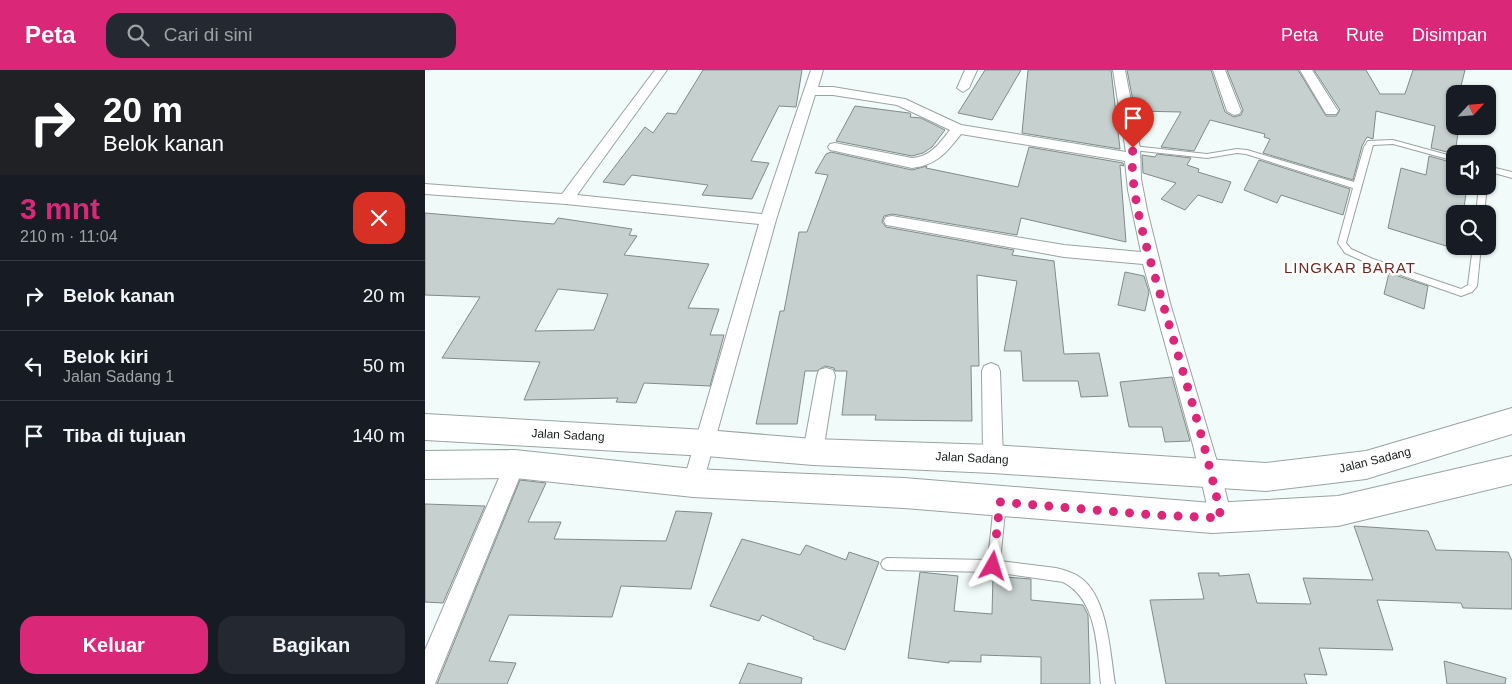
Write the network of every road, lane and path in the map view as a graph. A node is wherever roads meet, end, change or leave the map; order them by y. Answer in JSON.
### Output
{"nodes":[{"id":1,"x":661,"y":70,"type":"edge"},
{"id":2,"x":817,"y":70,"type":"edge"},
{"id":3,"x":971,"y":70,"type":"edge"},
{"id":4,"x":1119,"y":70,"type":"edge"},
{"id":5,"x":1219,"y":70,"type":"edge"},
{"id":6,"x":1307,"y":70,"type":"edge"},
{"id":7,"x":963,"y":88,"type":"dead end"},
{"id":8,"x":810,"y":91,"type":"junction"},
{"id":9,"x":1234,"y":111,"type":"dead end"},
{"id":10,"x":1331,"y":111,"type":"dead end"},
{"id":11,"x":958,"y":129,"type":"junction"},
{"id":12,"x":835,"y":147,"type":"dead end"},
{"id":13,"x":1133,"y":153,"type":"junction"},
{"id":14,"x":1446,"y":157,"type":"edge"},
{"id":15,"x":1496,"y":171,"type":"edge"},
{"id":16,"x":1512,"y":175,"type":"edge"},
{"id":17,"x":1357,"y":186,"type":"junction"},
{"id":18,"x":425,"y":189,"type":"edge"},
{"id":19,"x":566,"y":199,"type":"junction"},
{"id":20,"x":768,"y":220,"type":"junction"},
{"id":21,"x":892,"y":221,"type":"dead end"},
{"id":22,"x":1476,"y":255,"type":"edge"},
{"id":23,"x":1150,"y":260,"type":"junction"},
{"id":24,"x":991,"y":371,"type":"dead end"},
{"id":25,"x":825,"y":376,"type":"dead end"},
{"id":26,"x":1512,"y":421,"type":"edge"},
{"id":27,"x":425,"y":427,"type":"edge"},
{"id":28,"x":707,"y":443,"type":"junction"},
{"id":29,"x":813,"y":452,"type":"junction"},
{"id":30,"x":993,"y":459,"type":"junction"},
{"id":31,"x":515,"y":464,"type":"junction"},
{"id":32,"x":425,"y":465,"type":"edge"},
{"id":33,"x":1512,"y":470,"type":"edge"},
{"id":34,"x":1212,"y":474,"type":"junction"},
{"id":35,"x":693,"y":484,"type":"junction"},
{"id":36,"x":1000,"y":502,"type":"junction"},
{"id":37,"x":1221,"y":518,"type":"junction"},
{"id":38,"x":887,"y":564,"type":"dead end"},
{"id":39,"x":993,"y":566,"type":"junction"},
{"id":40,"x":425,"y":680,"type":"edge"},
{"id":41,"x":1108,"y":684,"type":"edge"}],
"edges":[{"from":1,"to":19,"type":"street"},
{"from":2,"to":8,"type":"street"},
{"from":3,"to":7,"type":"street"},
{"from":4,"to":13,"type":"street"},
{"from":5,"to":9,"type":"street"},
{"from":6,"to":10,"type":"street"},
{"from":8,"to":11,"type":"street"},
{"from":8,"to":20,"type":"street"},
{"from":11,"to":12,"type":"street"},
{"from":11,"to":13,"type":"street"},
{"from":13,"to":17,"type":"lane"},
{"from":13,"to":23,"type":"street"},
{"from":14,"to":17,"type":"lane"},
{"from":15,"to":16,"type":"lane"},
{"from":17,"to":22,"type":"lane"},
{"from":18,"to":19,"type":"street"},
{"from":19,"to":20,"type":"street"},
{"from":20,"to":28,"type":"street"},
{"from":21,"to":23,"type":"street"},
{"from":23,"to":34,"type":"street"},
{"from":24,"to":30,"type":"street"},
{"from":25,"to":29,"type":"street"},
{"from":26,"to":34,"type":"main road","name":"Jalan Sadang"},
{"from":27,"to":28,"type":"main road","name":"Jalan Sadang"},
{"from":28,"to":29,"type":"main road","name":"Jalan Sadang"},
{"from":28,"to":35,"type":"street"},
{"from":29,"to":30,"type":"main road","name":"Jalan Sadang"},
{"from":30,"to":34,"type":"main road","name":"Jalan Sadang"},
{"from":31,"to":32,"type":"main road"},
{"from":31,"to":35,"type":"main road"},
{"from":31,"to":40,"type":"street"},
{"from":33,"to":37,"type":"main road"},
{"from":34,"to":37,"type":"street"},
{"from":35,"to":36,"type":"main road"},
{"from":36,"to":37,"type":"main road"},
{"from":36,"to":39,"type":"lane"},
{"from":38,"to":39,"type":"lane"},
{"from":39,"to":41,"type":"lane"}]}
